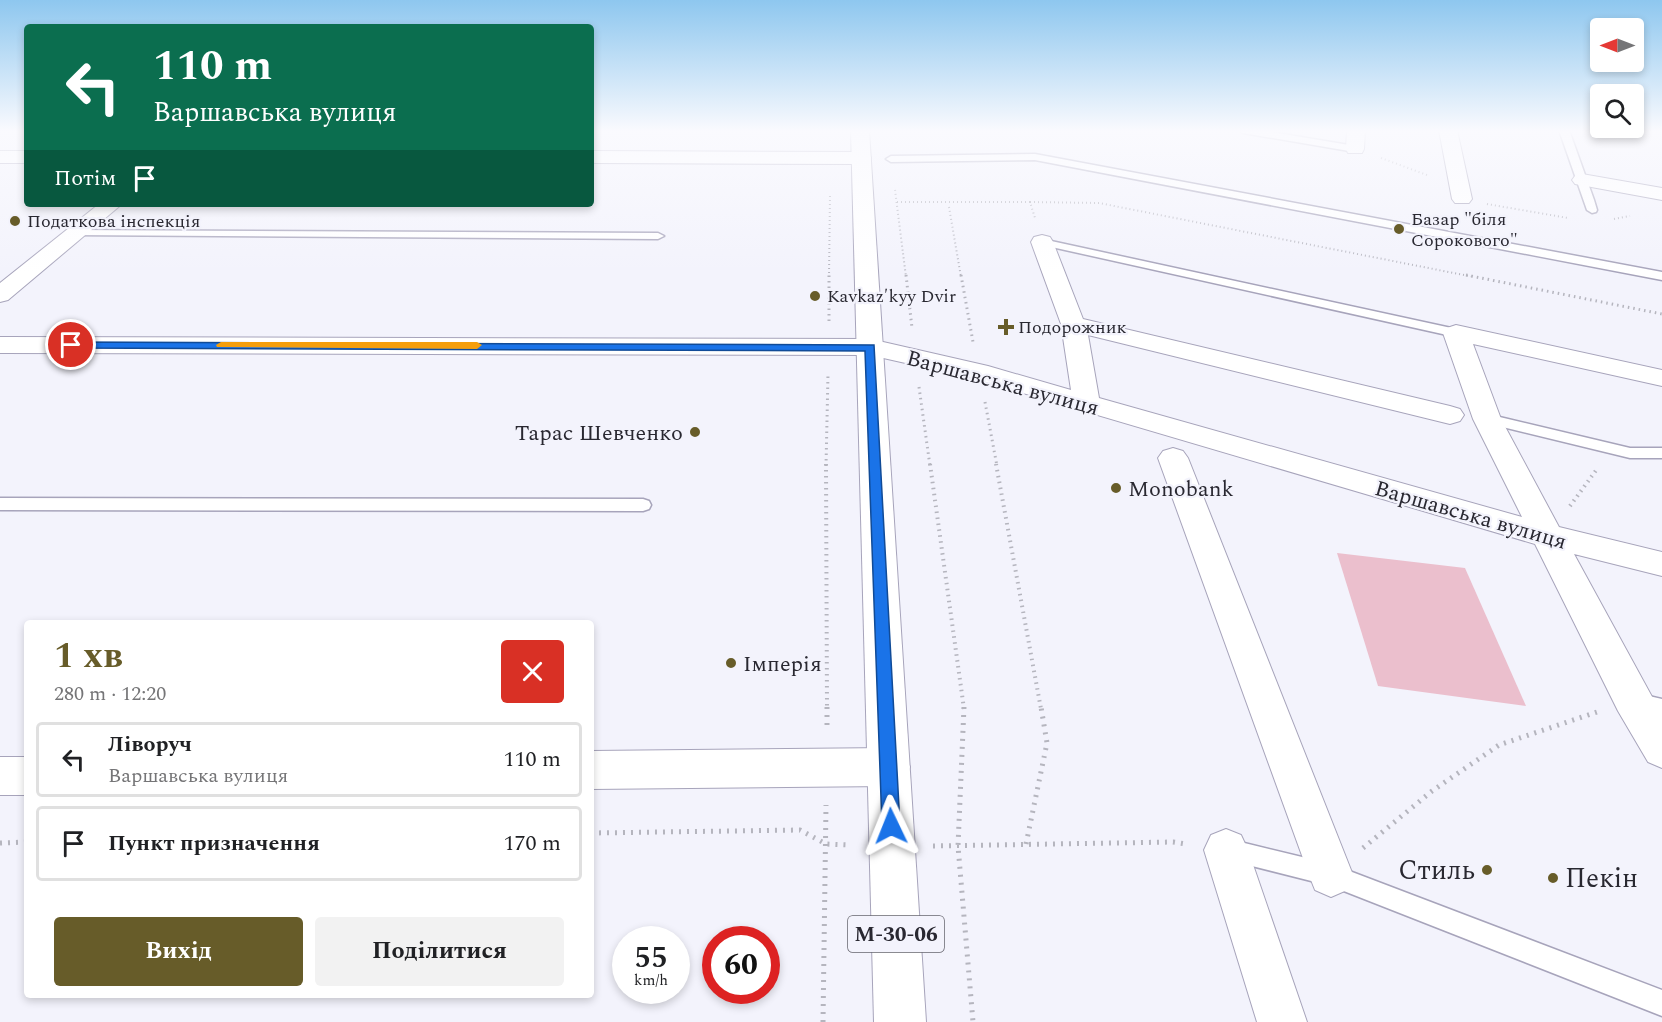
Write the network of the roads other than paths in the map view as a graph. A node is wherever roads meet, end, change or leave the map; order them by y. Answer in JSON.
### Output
{"nodes":[{"id":1,"x":871,"y":178,"type":"edge"},
{"id":2,"x":1144,"y":178,"type":"edge"},
{"id":3,"x":1458,"y":178,"type":"edge"},
{"id":4,"x":1582,"y":180,"type":"joint"},
{"id":5,"x":1461,"y":193,"type":"road end"},
{"id":6,"x":1589,"y":200,"type":"dead end"},
{"id":7,"x":1662,"y":204,"type":"edge"},
{"id":8,"x":108,"y":207,"type":"edge"},
{"id":9,"x":75,"y":233,"type":"junction"},
{"id":10,"x":658,"y":236,"type":"dead end"},
{"id":11,"x":1042,"y":242,"type":"joint"},
{"id":12,"x":1662,"y":276,"type":"edge"},
{"id":13,"x":0,"y":294,"type":"edge"},
{"id":14,"x":1072,"y":324,"type":"junction"},
{"id":15,"x":1456,"y":333,"type":"junction"},
{"id":16,"x":0,"y":345,"type":"edge"},
{"id":17,"x":870,"y":347,"type":"junction"},
{"id":18,"x":1662,"y":378,"type":"edge"},
{"id":19,"x":1087,"y":405,"type":"junction"},
{"id":20,"x":1450,"y":415,"type":"dead end"},
{"id":21,"x":1487,"y":419,"type":"junction"},
{"id":22,"x":1662,"y":453,"type":"edge"},
{"id":23,"x":1173,"y":458,"type":"dead end"},
{"id":24,"x":0,"y":504,"type":"edge"},
{"id":25,"x":643,"y":505,"type":"dead end"},
{"id":26,"x":1548,"y":536,"type":"junction"},
{"id":27,"x":1662,"y":564,"type":"edge"},
{"id":28,"x":1647,"y":704,"type":"edge"},
{"id":29,"x":1662,"y":750,"type":"edge"},
{"id":30,"x":889,"y":767,"type":"junction"},
{"id":31,"x":594,"y":770,"type":"edge"},
{"id":32,"x":0,"y":776,"type":"edge"},
{"id":33,"x":24,"y":776,"type":"edge"},
{"id":34,"x":1226,"y":850,"type":"joint"},
{"id":35,"x":1331,"y":875,"type":"junction"},
{"id":36,"x":1662,"y":1003,"type":"edge"},
{"id":37,"x":900,"y":1022,"type":"edge"},
{"id":38,"x":1282,"y":1022,"type":"edge"}],
"edges":[{"from":1,"to":17,"type":"main road","number":"М-30-06"},
{"from":2,"to":12,"type":"lane"},
{"from":3,"to":5,"type":"street"},
{"from":4,"to":6,"type":"lane"},
{"from":4,"to":7,"type":"street"},
{"from":8,"to":9,"type":"street"},
{"from":9,"to":10,"type":"lane"},
{"from":9,"to":13,"type":"street"},
{"from":11,"to":14,"type":"street"},
{"from":11,"to":15,"type":"lane"},
{"from":14,"to":19,"type":"street"},
{"from":14,"to":20,"type":"street"},
{"from":15,"to":18,"type":"street"},
{"from":15,"to":21,"type":"street"},
{"from":16,"to":17,"type":"street","name":"Варшавська вулиця"},
{"from":17,"to":19,"type":"street","name":"Варшавська вулиця"},
{"from":17,"to":30,"type":"main road","number":"М-30-06"},
{"from":19,"to":26,"type":"street","name":"Варшавська вулиця"},
{"from":21,"to":22,"type":"lane"},
{"from":21,"to":26,"type":"street"},
{"from":23,"to":35,"type":"street"},
{"from":24,"to":25,"type":"lane"},
{"from":26,"to":27,"type":"street","name":"Варшавська вулиця"},
{"from":26,"to":28,"type":"street"},
{"from":28,"to":29,"type":"street"},
{"from":30,"to":31,"type":"main road"},
{"from":30,"to":37,"type":"main road","number":"М-30-06"},
{"from":32,"to":33,"type":"main road"},
{"from":34,"to":35,"type":"lane"},
{"from":34,"to":38,"type":"street"},
{"from":35,"to":36,"type":"lane"}]}
